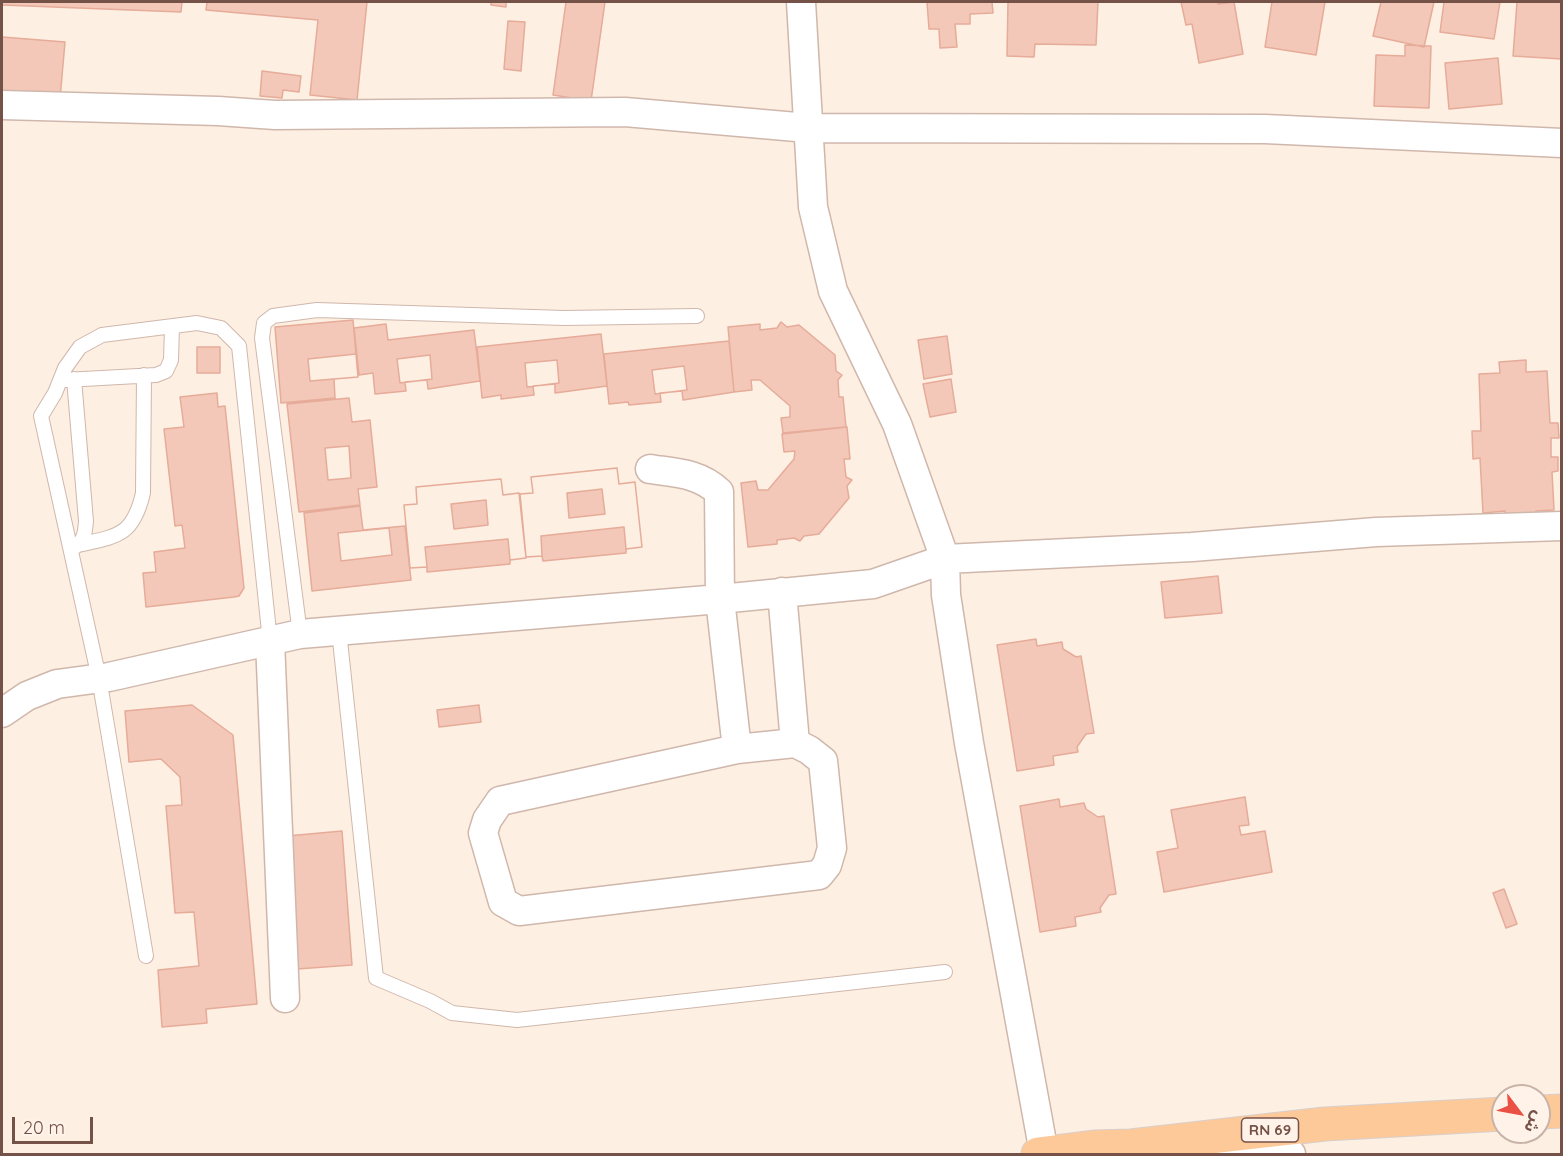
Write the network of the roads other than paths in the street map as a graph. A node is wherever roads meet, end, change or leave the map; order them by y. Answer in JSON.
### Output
{"nodes":[{"id":1,"x":801,"y":2,"type":"edge"},
{"id":2,"x":2,"y":105,"type":"edge"},
{"id":3,"x":808,"y":128,"type":"junction"},
{"id":4,"x":1562,"y":143,"type":"edge"},
{"id":5,"x":697,"y":316,"type":"dead end"},
{"id":6,"x":172,"y":327,"type":"junction"},
{"id":7,"x":144,"y":375,"type":"junction"},
{"id":8,"x":75,"y":379,"type":"junction"},
{"id":9,"x":60,"y":380,"type":"junction"},
{"id":10,"x":650,"y":469,"type":"dead end"},
{"id":11,"x":1562,"y":526,"type":"edge"},
{"id":12,"x":74,"y":547,"type":"junction"},
{"id":13,"x":945,"y":559,"type":"junction"},
{"id":14,"x":782,"y":592,"type":"junction"},
{"id":15,"x":720,"y":599,"type":"junction"},
{"id":16,"x":339,"y":630,"type":"junction"},
{"id":17,"x":300,"y":634,"type":"junction"},
{"id":18,"x":270,"y":641,"type":"junction"},
{"id":19,"x":99,"y":678,"type":"junction"},
{"id":20,"x":2,"y":713,"type":"edge"},
{"id":21,"x":795,"y":743,"type":"junction"},
{"id":22,"x":737,"y":749,"type":"junction"},
{"id":23,"x":146,"y":956,"type":"dead end"},
{"id":24,"x":945,"y":972,"type":"dead end"},
{"id":25,"x":285,"y":998,"type":"dead end"},
{"id":26,"x":1491,"y":1115,"type":"edge"},
{"id":27,"x":1131,"y":1146,"type":"junction"},
{"id":28,"x":1041,"y":1154,"type":"edge"},
{"id":29,"x":1292,"y":1155,"type":"edge"}],
"edges":[{"from":1,"to":3,"type":"street"},
{"from":2,"to":3,"type":"street"},
{"from":3,"to":4,"type":"street"},
{"from":3,"to":13,"type":"street"},
{"from":5,"to":17,"type":"lane"},
{"from":6,"to":7,"type":"lane"},
{"from":6,"to":9,"type":"lane"},
{"from":6,"to":18,"type":"lane"},
{"from":7,"to":8,"type":"lane"},
{"from":7,"to":12,"type":"lane"},
{"from":8,"to":9,"type":"lane"},
{"from":8,"to":12,"type":"lane"},
{"from":9,"to":12,"type":"lane"},
{"from":10,"to":15,"type":"street"},
{"from":11,"to":13,"type":"street"},
{"from":12,"to":19,"type":"lane"},
{"from":13,"to":14,"type":"street"},
{"from":13,"to":28,"type":"street"},
{"from":14,"to":15,"type":"street"},
{"from":14,"to":21,"type":"street"},
{"from":15,"to":16,"type":"street"},
{"from":15,"to":22,"type":"street"},
{"from":16,"to":17,"type":"street"},
{"from":16,"to":24,"type":"lane"},
{"from":17,"to":18,"type":"street"},
{"from":18,"to":19,"type":"street"},
{"from":18,"to":25,"type":"street"},
{"from":19,"to":20,"type":"street"},
{"from":19,"to":23,"type":"lane"},
{"from":21,"to":22,"type":"street"},
{"from":21,"to":22,"type":"street"},
{"from":26,"to":27,"type":"main road","number":"RN 69"},
{"from":27,"to":28,"type":"main road","number":"RN 69"},
{"from":27,"to":29,"type":"street"}]}
